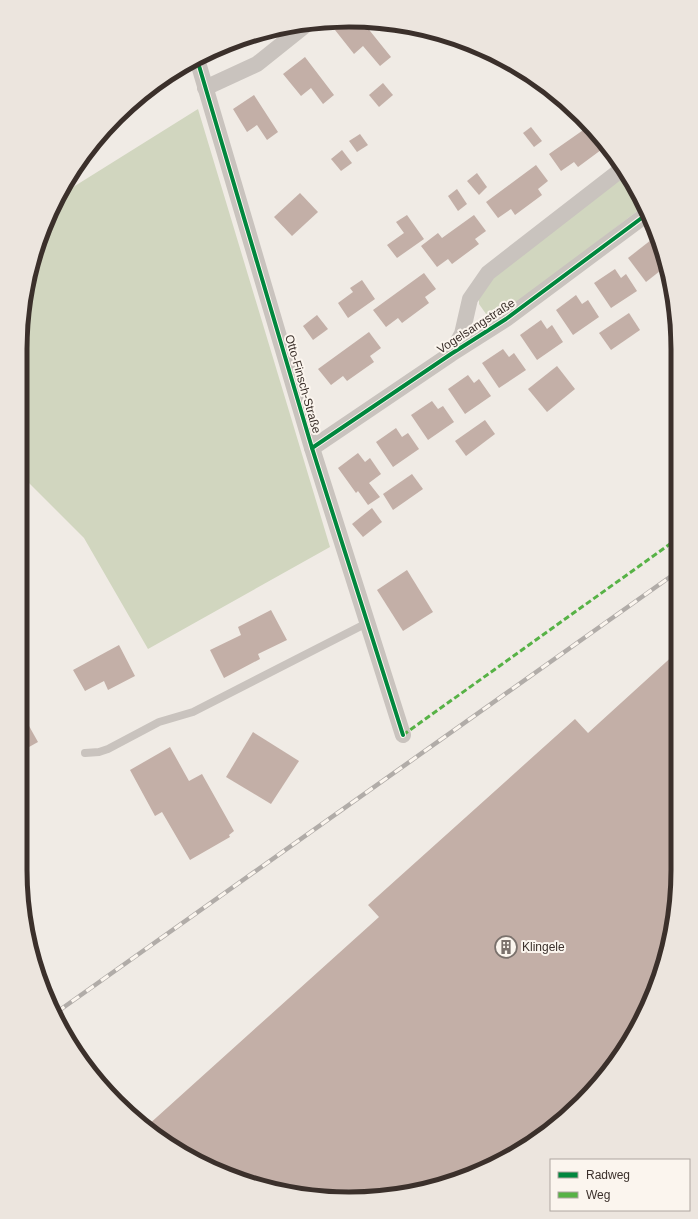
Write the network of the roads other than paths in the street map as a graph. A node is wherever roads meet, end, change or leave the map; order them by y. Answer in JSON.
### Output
{"nodes":[{"id":1,"x":298,"y":31,"type":"edge"},
{"id":2,"x":198,"y":65,"type":"edge"},
{"id":3,"x":205,"y":88,"type":"junction"},
{"id":4,"x":618,"y":171,"type":"edge"},
{"id":5,"x":642,"y":217,"type":"edge"},
{"id":6,"x":451,"y":354,"type":"junction"},
{"id":7,"x":312,"y":448,"type":"junction"},
{"id":8,"x":367,"y":623,"type":"junction"},
{"id":9,"x":403,"y":735,"type":"dead end"},
{"id":10,"x":85,"y":753,"type":"dead end"}],
"edges":[{"from":1,"to":3,"type":"street"},
{"from":2,"to":3,"type":"street","name":"Otto-Finsch-Straße"},
{"from":3,"to":7,"type":"street","name":"Otto-Finsch-Straße"},
{"from":4,"to":6,"type":"street","name":"Vogelsangstraße"},
{"from":5,"to":6,"type":"street","name":"Vogelsangstraße"},
{"from":6,"to":7,"type":"street","name":"Vogelsangstraße"},
{"from":7,"to":8,"type":"street","name":"Otto-Finsch-Straße"},
{"from":8,"to":9,"type":"street","name":"Otto-Finsch-Straße"},
{"from":8,"to":10,"type":"lane"}]}
